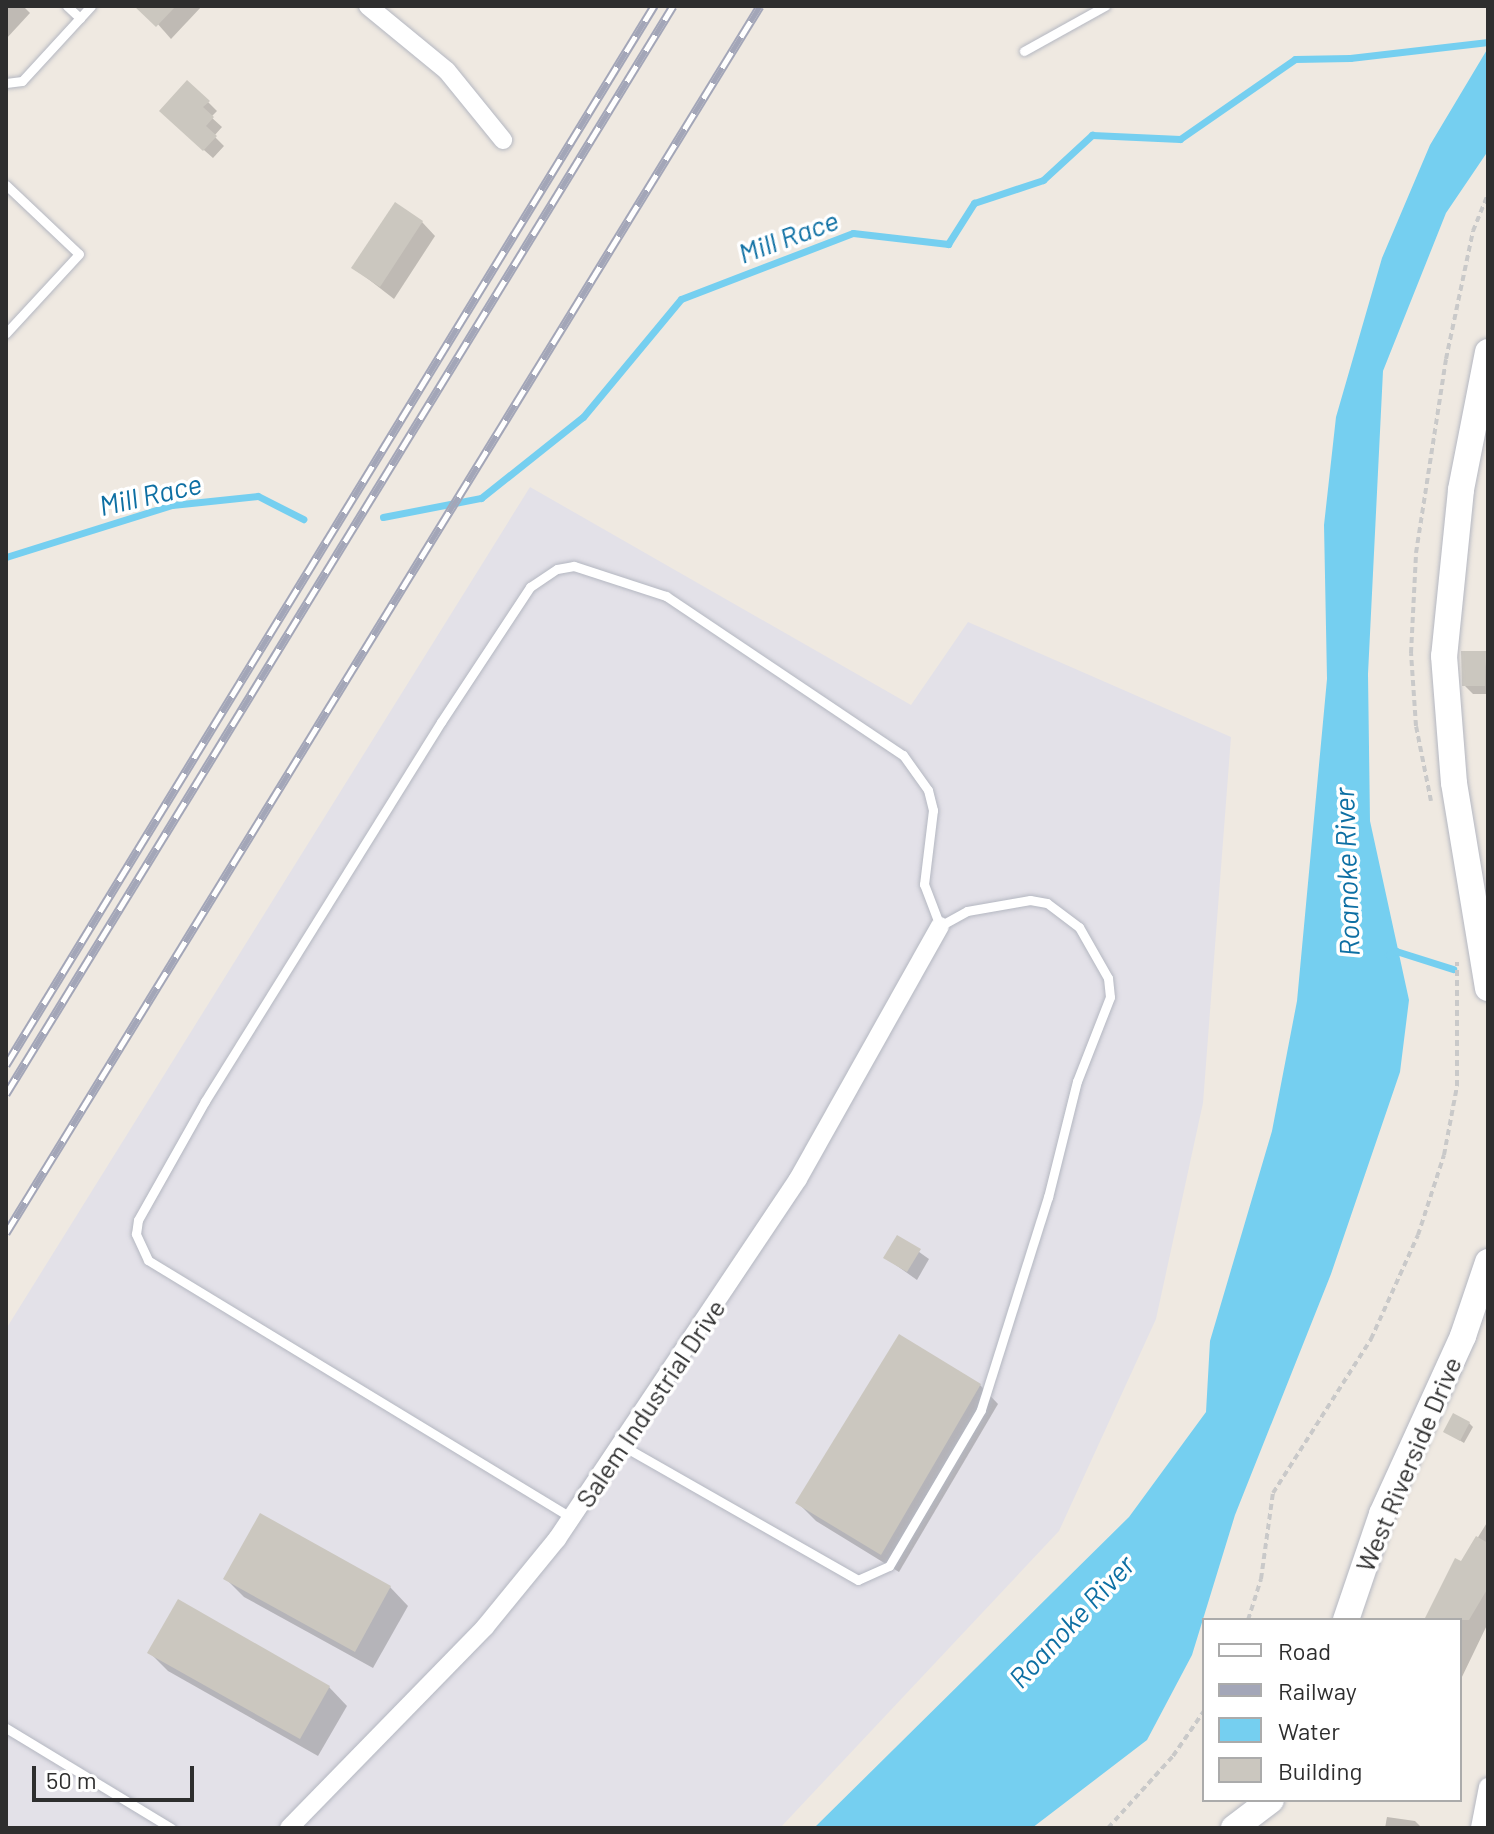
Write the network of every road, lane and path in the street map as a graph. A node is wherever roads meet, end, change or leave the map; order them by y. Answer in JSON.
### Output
{"nodes":[{"id":1,"x":67,"y":6,"type":"edge"},
{"id":2,"x":91,"y":6,"type":"edge"},
{"id":3,"x":368,"y":6,"type":"edge"},
{"id":4,"x":1105,"y":6,"type":"edge"},
{"id":5,"x":80,"y":18,"type":"junction"},
{"id":6,"x":1024,"y":51,"type":"dead end"},
{"id":7,"x":6,"y":83,"type":"edge"},
{"id":8,"x":503,"y":140,"type":"dead end"},
{"id":9,"x":6,"y":185,"type":"edge"},
{"id":10,"x":6,"y":333,"type":"edge"},
{"id":11,"x":1488,"y":352,"type":"edge"},
{"id":12,"x":940,"y":926,"type":"junction"},
{"id":13,"x":1456,"y":952,"type":"dead end"},
{"id":14,"x":1488,"y":988,"type":"edge"},
{"id":15,"x":1488,"y":1262,"type":"edge"},
{"id":16,"x":623,"y":1446,"type":"junction"},
{"id":17,"x":572,"y":1518,"type":"junction"},
{"id":18,"x":1249,"y":1618,"type":"edge"},
{"id":19,"x":1347,"y":1618,"type":"edge"},
{"id":20,"x":1202,"y":1714,"type":"edge"},
{"id":21,"x":6,"y":1728,"type":"edge"},
{"id":22,"x":1488,"y":1792,"type":"edge"},
{"id":23,"x":1268,"y":1802,"type":"edge"},
{"id":24,"x":171,"y":1828,"type":"edge"},
{"id":25,"x":289,"y":1828,"type":"edge"},
{"id":26,"x":1108,"y":1828,"type":"edge"},
{"id":27,"x":1234,"y":1828,"type":"edge"},
{"id":28,"x":1480,"y":1828,"type":"edge"}],
"edges":[{"from":1,"to":5,"type":"lane"},
{"from":2,"to":5,"type":"lane"},
{"from":3,"to":8,"type":"street"},
{"from":4,"to":6,"type":"lane"},
{"from":5,"to":7,"type":"lane"},
{"from":9,"to":10,"type":"lane"},
{"from":11,"to":14,"type":"street"},
{"from":12,"to":16,"type":"street","name":"Salem Industrial Drive"},
{"from":12,"to":16,"type":"lane"},
{"from":12,"to":17,"type":"lane"},
{"from":13,"to":18,"type":"path"},
{"from":15,"to":19,"type":"street","name":"West Riverside Drive"},
{"from":16,"to":17,"type":"street","name":"Salem Industrial Drive"},
{"from":17,"to":25,"type":"street","name":"Salem Industrial Drive"},
{"from":20,"to":26,"type":"path"},
{"from":21,"to":24,"type":"lane"},
{"from":22,"to":28,"type":"street"},
{"from":23,"to":27,"type":"street"}]}
